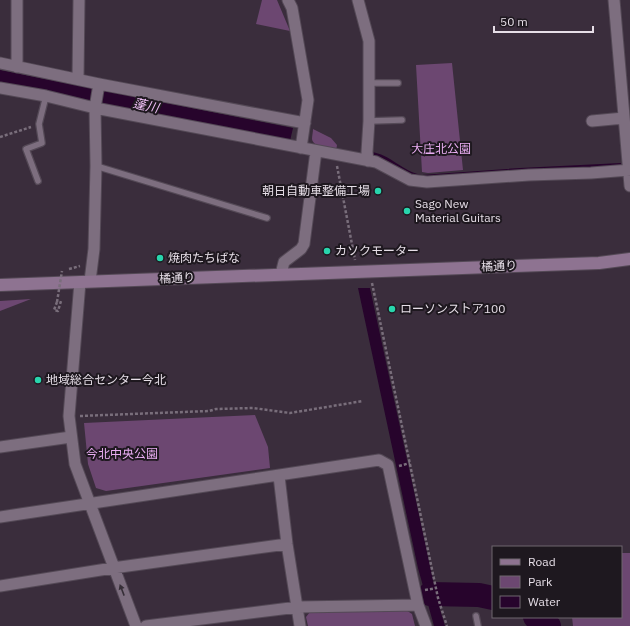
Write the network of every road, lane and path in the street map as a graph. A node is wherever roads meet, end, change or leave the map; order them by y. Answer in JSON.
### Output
{"nodes":[{"id":1,"x":17,"y":0,"type":"edge"},
{"id":2,"x":79,"y":0,"type":"edge"},
{"id":3,"x":288,"y":0,"type":"edge"},
{"id":4,"x":358,"y":0,"type":"edge"},
{"id":5,"x":614,"y":0,"type":"edge"},
{"id":6,"x":0,"y":63,"type":"edge"},
{"id":7,"x":17,"y":67,"type":"junction"},
{"id":8,"x":78,"y":80,"type":"junction"},
{"id":9,"x":369,"y":83,"type":"junction"},
{"id":10,"x":398,"y":83,"type":"dead end"},
{"id":11,"x":99,"y":86,"type":"junction"},
{"id":12,"x":0,"y":88,"type":"edge"},
{"id":13,"x":46,"y":96,"type":"junction"},
{"id":14,"x":95,"y":106,"type":"junction"},
{"id":15,"x":624,"y":118,"type":"junction"},
{"id":16,"x":402,"y":120,"type":"dead end"},
{"id":17,"x":369,"y":121,"type":"junction"},
{"id":18,"x":592,"y":121,"type":"dead end"},
{"id":19,"x":305,"y":123,"type":"junction"},
{"id":20,"x":39,"y":124,"type":"junction"},
{"id":21,"x":0,"y":137,"type":"edge"},
{"id":22,"x":302,"y":148,"type":"junction"},
{"id":23,"x":316,"y":151,"type":"junction"},
{"id":24,"x":335,"y":155,"type":"junction"},
{"id":25,"x":368,"y":157,"type":"junction"},
{"id":26,"x":96,"y":166,"type":"junction"},
{"id":27,"x":629,"y":170,"type":"edge"},
{"id":28,"x":38,"y":181,"type":"dead end"},
{"id":29,"x":630,"y":186,"type":"edge"},
{"id":30,"x":267,"y":218,"type":"dead end"},
{"id":31,"x":630,"y":259,"type":"edge"},
{"id":32,"x":355,"y":267,"type":"junction"},
{"id":33,"x":62,"y":271,"type":"dead end"},
{"id":34,"x":281,"y":274,"type":"junction"},
{"id":35,"x":85,"y":282,"type":"junction"},
{"id":36,"x":365,"y":283,"type":"dead end"},
{"id":37,"x":0,"y":285,"type":"edge"},
{"id":38,"x":61,"y":301,"type":"dead end"},
{"id":39,"x":363,"y":401,"type":"dead end"},
{"id":40,"x":74,"y":416,"type":"junction"},
{"id":41,"x":79,"y":423,"type":"dead end"},
{"id":42,"x":71,"y":437,"type":"junction"},
{"id":43,"x":0,"y":447,"type":"edge"},
{"id":44,"x":279,"y":476,"type":"junction"},
{"id":45,"x":90,"y":504,"type":"junction"},
{"id":46,"x":0,"y":517,"type":"edge"},
{"id":47,"x":287,"y":544,"type":"junction"},
{"id":48,"x":113,"y":568,"type":"junction"},
{"id":49,"x":0,"y":586,"type":"edge"},
{"id":50,"x":418,"y":605,"type":"junction"},
{"id":51,"x":298,"y":607,"type":"junction"},
{"id":52,"x":476,"y":616,"type":"dead end"},
{"id":53,"x":136,"y":626,"type":"edge"},
{"id":54,"x":146,"y":626,"type":"edge"},
{"id":55,"x":300,"y":626,"type":"edge"},
{"id":56,"x":426,"y":626,"type":"edge"},
{"id":57,"x":447,"y":626,"type":"edge"},
{"id":58,"x":478,"y":626,"type":"edge"}],
"edges":[{"from":1,"to":7,"type":"street"},
{"from":2,"to":8,"type":"street"},
{"from":3,"to":19,"type":"street"},
{"from":4,"to":9,"type":"street"},
{"from":5,"to":15,"type":"street"},
{"from":6,"to":7,"type":"street"},
{"from":7,"to":8,"type":"street"},
{"from":8,"to":11,"type":"street"},
{"from":9,"to":10,"type":"lane"},
{"from":9,"to":17,"type":"street"},
{"from":11,"to":14,"type":"street"},
{"from":11,"to":19,"type":"street"},
{"from":12,"to":13,"type":"street"},
{"from":13,"to":14,"type":"street"},
{"from":13,"to":20,"type":"lane"},
{"from":14,"to":22,"type":"street"},
{"from":14,"to":26,"type":"street"},
{"from":15,"to":18,"type":"street"},
{"from":15,"to":27,"type":"street"},
{"from":16,"to":17,"type":"lane"},
{"from":17,"to":25,"type":"street"},
{"from":19,"to":22,"type":"street"},
{"from":20,"to":21,"type":"path"},
{"from":20,"to":28,"type":"lane"},
{"from":22,"to":23,"type":"street"},
{"from":23,"to":24,"type":"street"},
{"from":23,"to":34,"type":"street"},
{"from":24,"to":25,"type":"street"},
{"from":24,"to":32,"type":"path"},
{"from":25,"to":27,"type":"street"},
{"from":26,"to":30,"type":"lane"},
{"from":26,"to":35,"type":"street"},
{"from":27,"to":29,"type":"street"},
{"from":31,"to":32,"type":"street","name":"橘通り"},
{"from":32,"to":34,"type":"street","name":"橘通り"},
{"from":33,"to":38,"type":"path","bridge":true},
{"from":34,"to":35,"type":"street","name":"橘通り"},
{"from":35,"to":37,"type":"street","name":"橘通り"},
{"from":35,"to":40,"type":"street"},
{"from":36,"to":57,"type":"path"},
{"from":39,"to":40,"type":"path"},
{"from":40,"to":41,"type":"path"},
{"from":40,"to":42,"type":"street"},
{"from":42,"to":43,"type":"street"},
{"from":42,"to":45,"type":"street"},
{"from":44,"to":45,"type":"street"},
{"from":44,"to":47,"type":"street"},
{"from":44,"to":50,"type":"street"},
{"from":45,"to":46,"type":"street"},
{"from":45,"to":48,"type":"street"},
{"from":47,"to":48,"type":"street"},
{"from":47,"to":51,"type":"street"},
{"from":48,"to":49,"type":"street"},
{"from":53,"to":48,"type":"street","one_way":true},
{"from":50,"to":51,"type":"street"},
{"from":50,"to":56,"type":"street"},
{"from":51,"to":54,"type":"street"},
{"from":51,"to":55,"type":"street"},
{"from":52,"to":58,"type":"lane"}]}
